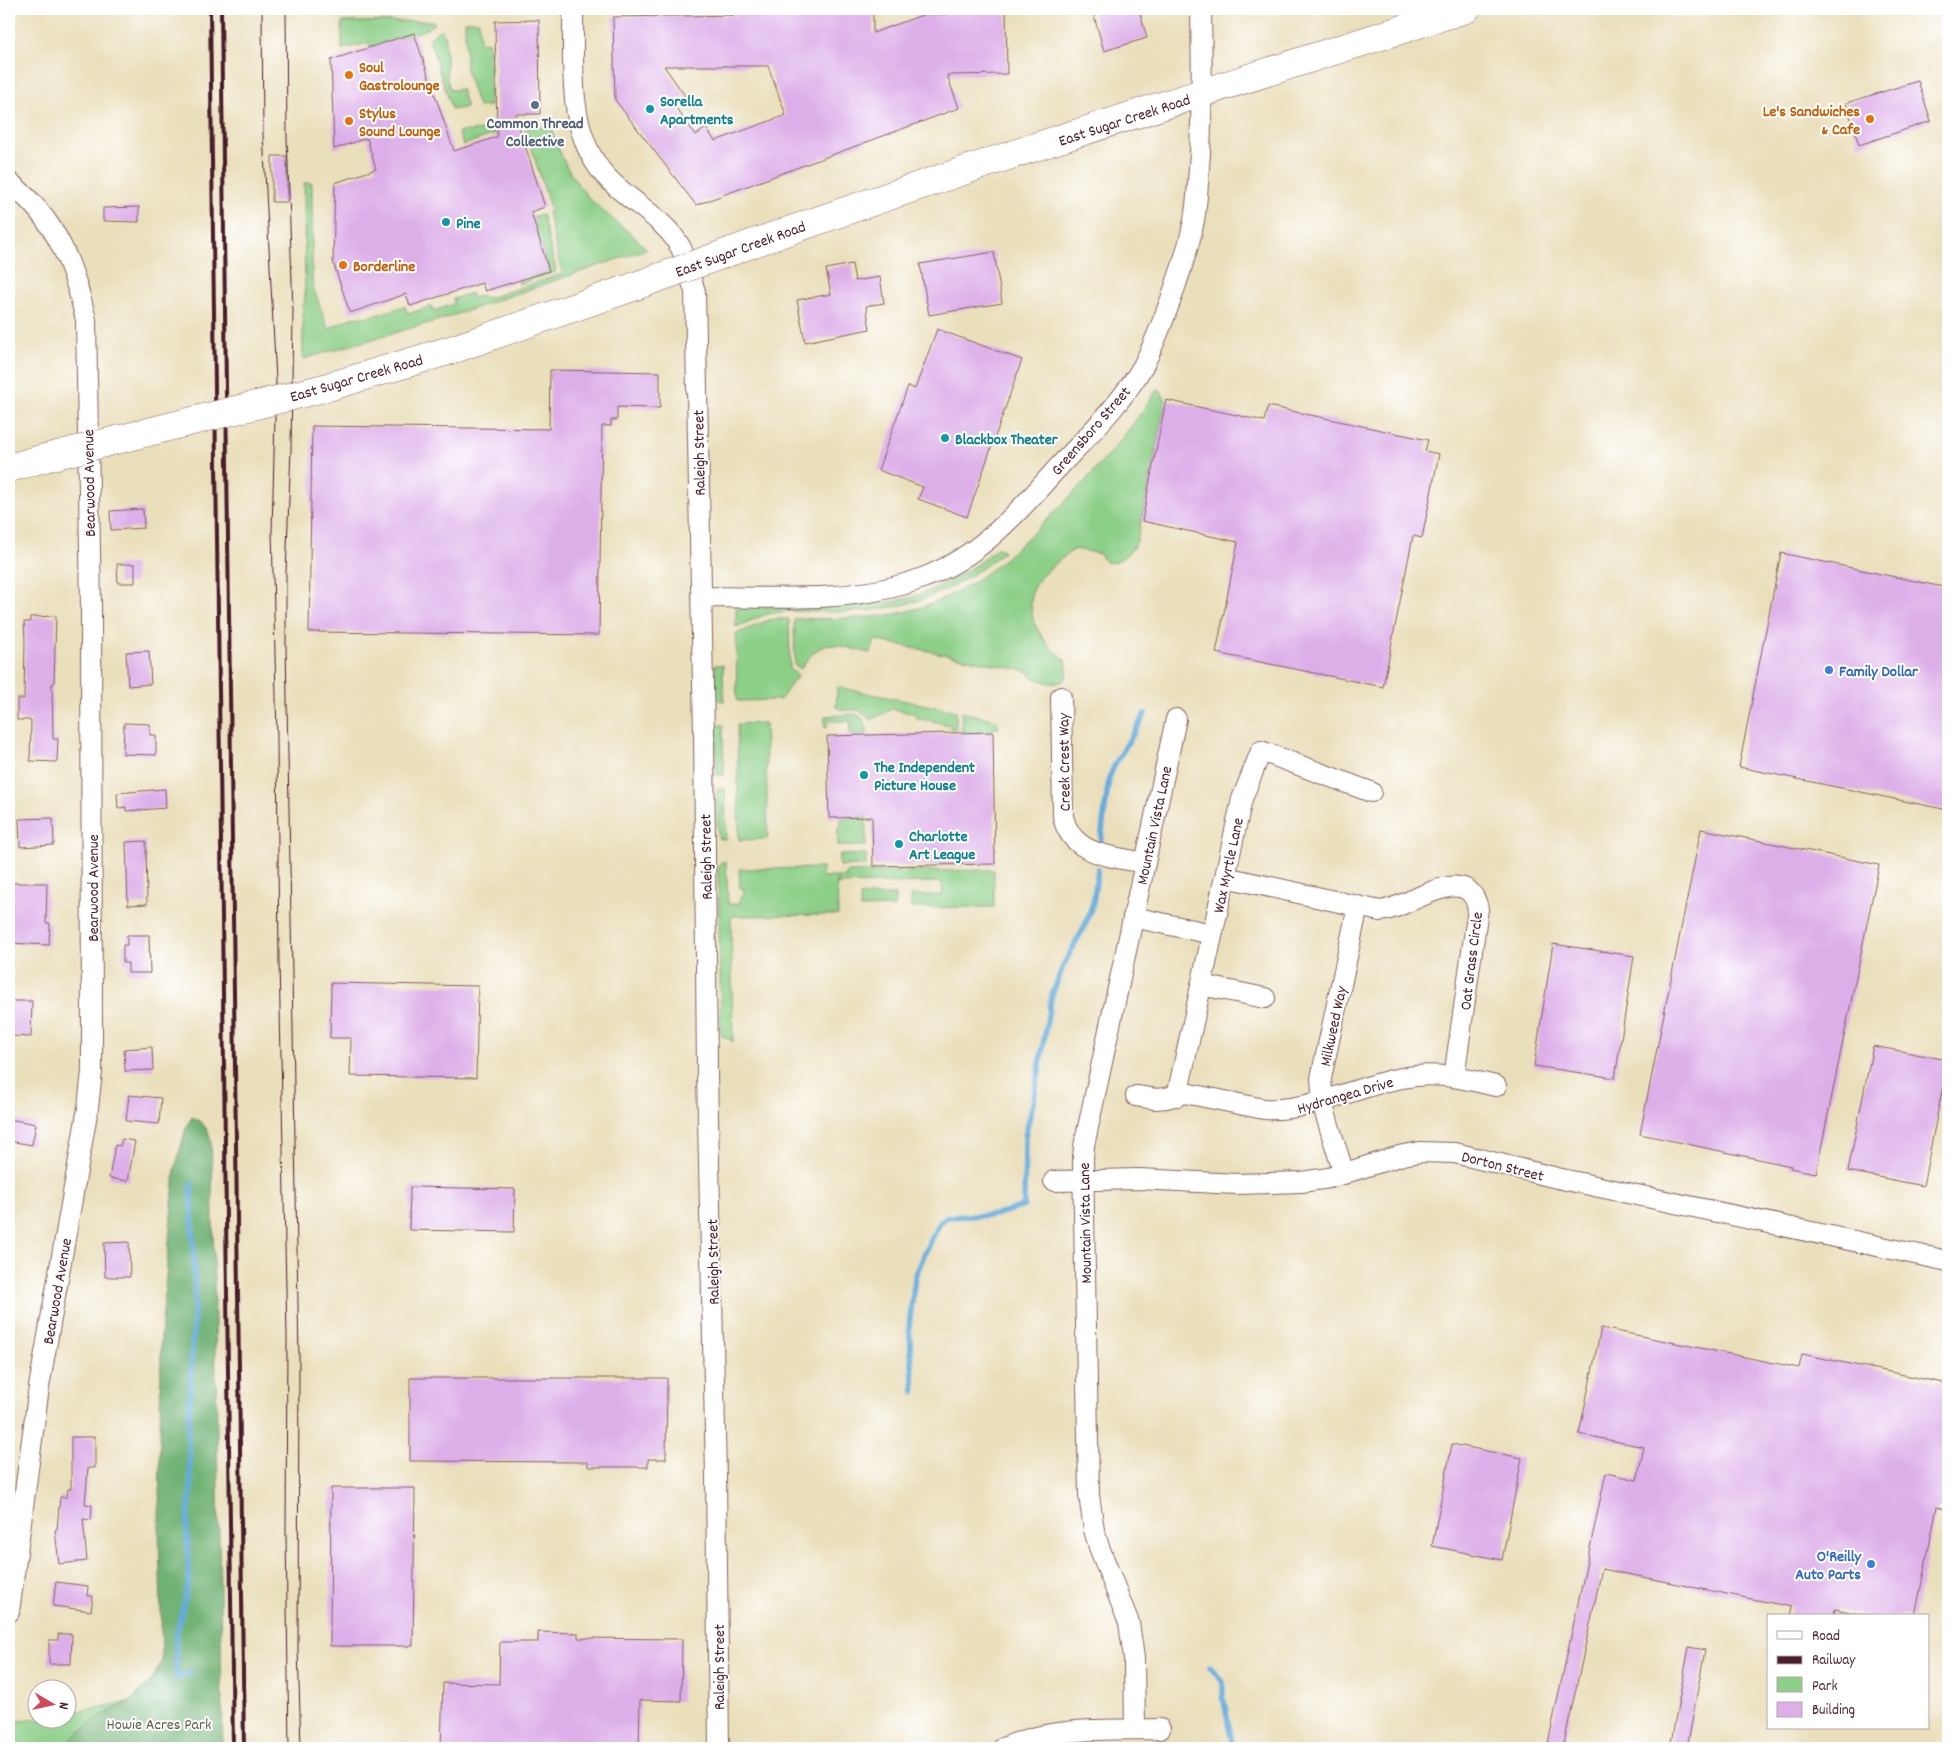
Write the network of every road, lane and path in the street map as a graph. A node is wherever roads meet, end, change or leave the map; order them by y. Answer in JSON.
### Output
{"nodes":[{"id":1,"x":573,"y":9,"type":"edge"},
{"id":2,"x":1201,"y":9,"type":"edge"},
{"id":3,"x":1466,"y":9,"type":"edge"},
{"id":4,"x":1202,"y":93,"type":"junction"},
{"id":5,"x":9,"y":182,"type":"edge"},
{"id":6,"x":9,"y":468,"type":"edge"},
{"id":7,"x":701,"y":597,"type":"junction"},
{"id":8,"x":1062,"y":696,"type":"dead end"},
{"id":9,"x":1176,"y":719,"type":"dead end"},
{"id":10,"x":1371,"y":792,"type":"dead end"},
{"id":11,"x":1145,"y":863,"type":"junction"},
{"id":12,"x":1225,"y":878,"type":"junction"},
{"id":13,"x":1358,"y":906,"type":"junction"},
{"id":14,"x":1133,"y":917,"type":"junction"},
{"id":15,"x":1212,"y":934,"type":"junction"},
{"id":16,"x":1201,"y":985,"type":"junction"},
{"id":17,"x":1265,"y":998,"type":"dead end"},
{"id":18,"x":1454,"y":1077,"type":"junction"},
{"id":19,"x":1496,"y":1086,"type":"dead end"},
{"id":20,"x":1136,"y":1096,"type":"dead end"},
{"id":21,"x":1177,"y":1096,"type":"junction"},
{"id":22,"x":1322,"y":1101,"type":"junction"},
{"id":23,"x":1344,"y":1174,"type":"junction"},
{"id":24,"x":1084,"y":1180,"type":"junction"},
{"id":25,"x":1054,"y":1181,"type":"dead end"},
{"id":26,"x":1948,"y":1261,"type":"edge"},
{"id":27,"x":9,"y":1612,"type":"edge"},
{"id":28,"x":1160,"y":1729,"type":"dead end"},
{"id":29,"x":1135,"y":1730,"type":"junction"},
{"id":30,"x":719,"y":1748,"type":"edge"},
{"id":31,"x":1003,"y":1748,"type":"edge"}],
"edges":[{"from":1,"to":7,"type":"street","name":"Raleigh Street"},
{"from":2,"to":4,"type":"street","name":"Greensboro Street"},
{"from":3,"to":4,"type":"main road","name":"East Sugar Creek Road"},
{"from":4,"to":6,"type":"main road","name":"East Sugar Creek Road","bridge":true},
{"from":4,"to":7,"type":"street","name":"Greensboro Street"},
{"from":5,"to":27,"type":"street","name":"Bearwood Avenue"},
{"from":7,"to":30,"type":"street","name":"Raleigh Street"},
{"from":8,"to":11,"type":"street","name":"Creek Crest Way"},
{"from":9,"to":11,"type":"street","name":"Mountain Vista Lane"},
{"from":10,"to":12,"type":"street","name":"Wax Myrtle Lane"},
{"from":11,"to":14,"type":"street","name":"Mountain Vista Lane"},
{"from":12,"to":13,"type":"street","name":"Oat Grass Circle"},
{"from":12,"to":15,"type":"street","name":"Wax Myrtle Lane"},
{"from":13,"to":18,"type":"street","name":"Oat Grass Circle"},
{"from":13,"to":22,"type":"street","name":"Milkweed Way"},
{"from":14,"to":15,"type":"street"},
{"from":14,"to":24,"type":"street","name":"Mountain Vista Lane"},
{"from":15,"to":16,"type":"street","name":"Wax Myrtle Lane"},
{"from":16,"to":17,"type":"street"},
{"from":16,"to":21,"type":"street","name":"Wax Myrtle Lane"},
{"from":18,"to":19,"type":"street","name":"Hydrangea Drive"},
{"from":18,"to":22,"type":"street","name":"Hydrangea Drive"},
{"from":20,"to":21,"type":"street","name":"Hydrangea Drive"},
{"from":21,"to":22,"type":"street","name":"Hydrangea Drive"},
{"from":22,"to":23,"type":"street","name":"Milkweed Way"},
{"from":23,"to":24,"type":"street","name":"Dorton Street"},
{"from":23,"to":26,"type":"street","name":"Dorton Street"},
{"from":24,"to":25,"type":"street","name":"Dorton Street"},
{"from":24,"to":29,"type":"street","name":"Mountain Vista Lane"},
{"from":28,"to":29,"type":"street"},
{"from":29,"to":31,"type":"street"}]}
